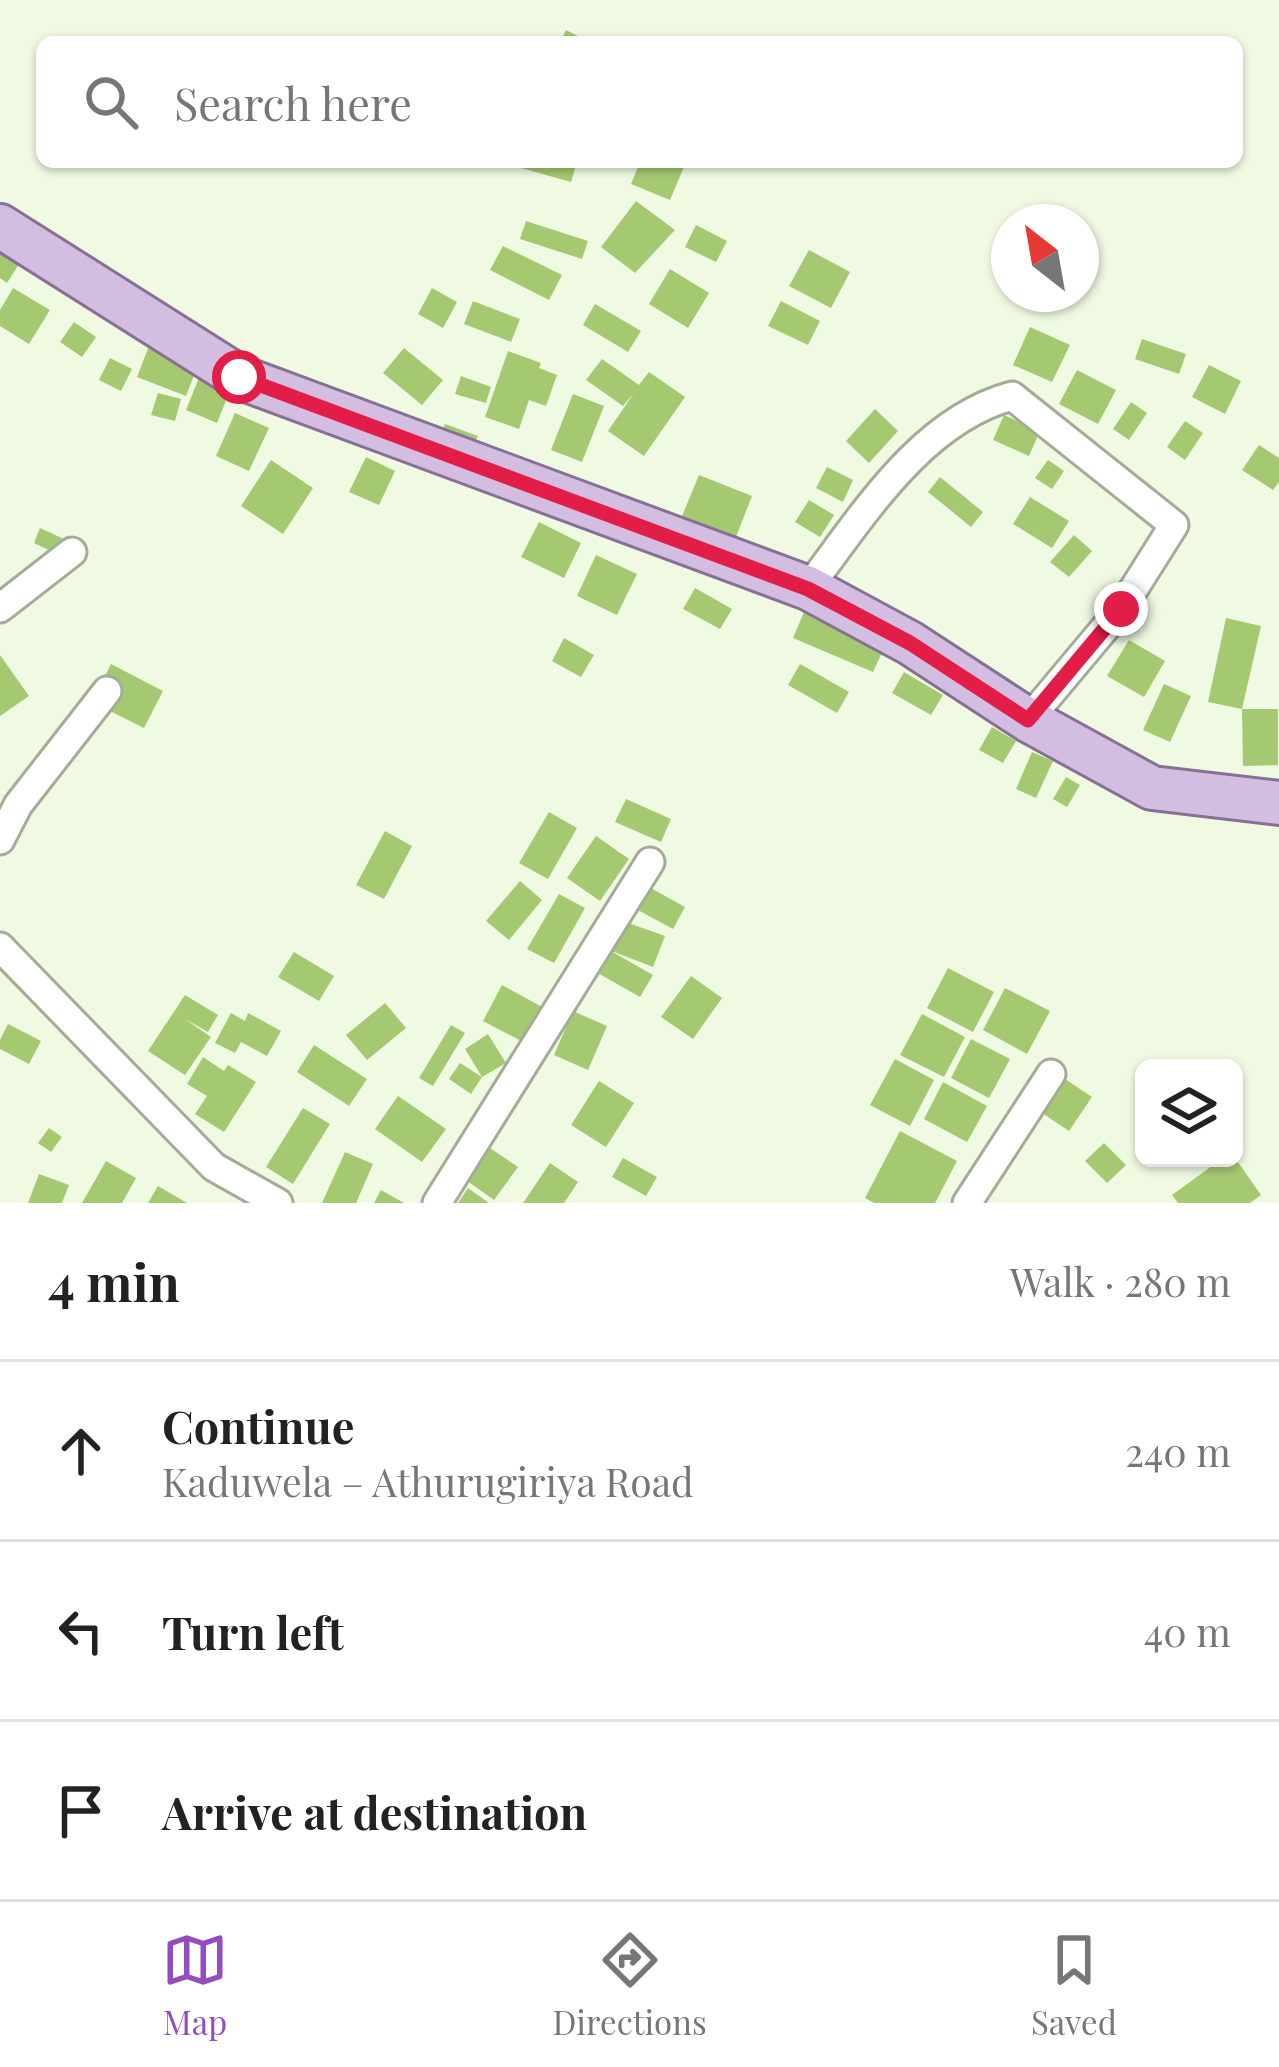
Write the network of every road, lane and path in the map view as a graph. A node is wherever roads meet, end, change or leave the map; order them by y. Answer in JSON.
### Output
{"nodes":[{"id":1,"x":0,"y":226,"type":"edge"},
{"id":2,"x":72,"y":552,"type":"dead end"},
{"id":3,"x":808,"y":589,"type":"junction"},
{"id":4,"x":0,"y":608,"type":"edge"},
{"id":5,"x":107,"y":691,"type":"dead end"},
{"id":6,"x":1028,"y":720,"type":"junction"},
{"id":7,"x":1279,"y":803,"type":"edge"},
{"id":8,"x":0,"y":840,"type":"edge"},
{"id":9,"x":650,"y":862,"type":"dead end"},
{"id":10,"x":0,"y":947,"type":"edge"},
{"id":11,"x":1051,"y":1074,"type":"dead end"},
{"id":12,"x":278,"y":1203,"type":"edge"},
{"id":13,"x":437,"y":1203,"type":"edge"},
{"id":14,"x":968,"y":1203,"type":"edge"}],
"edges":[{"from":1,"to":3,"type":"main road"},
{"from":2,"to":4,"type":"street"},
{"from":3,"to":6,"type":"main road"},
{"from":3,"to":6,"type":"street"},
{"from":5,"to":8,"type":"street"},
{"from":6,"to":7,"type":"main road"},
{"from":9,"to":13,"type":"street"},
{"from":10,"to":12,"type":"street"},
{"from":11,"to":14,"type":"street"}]}
